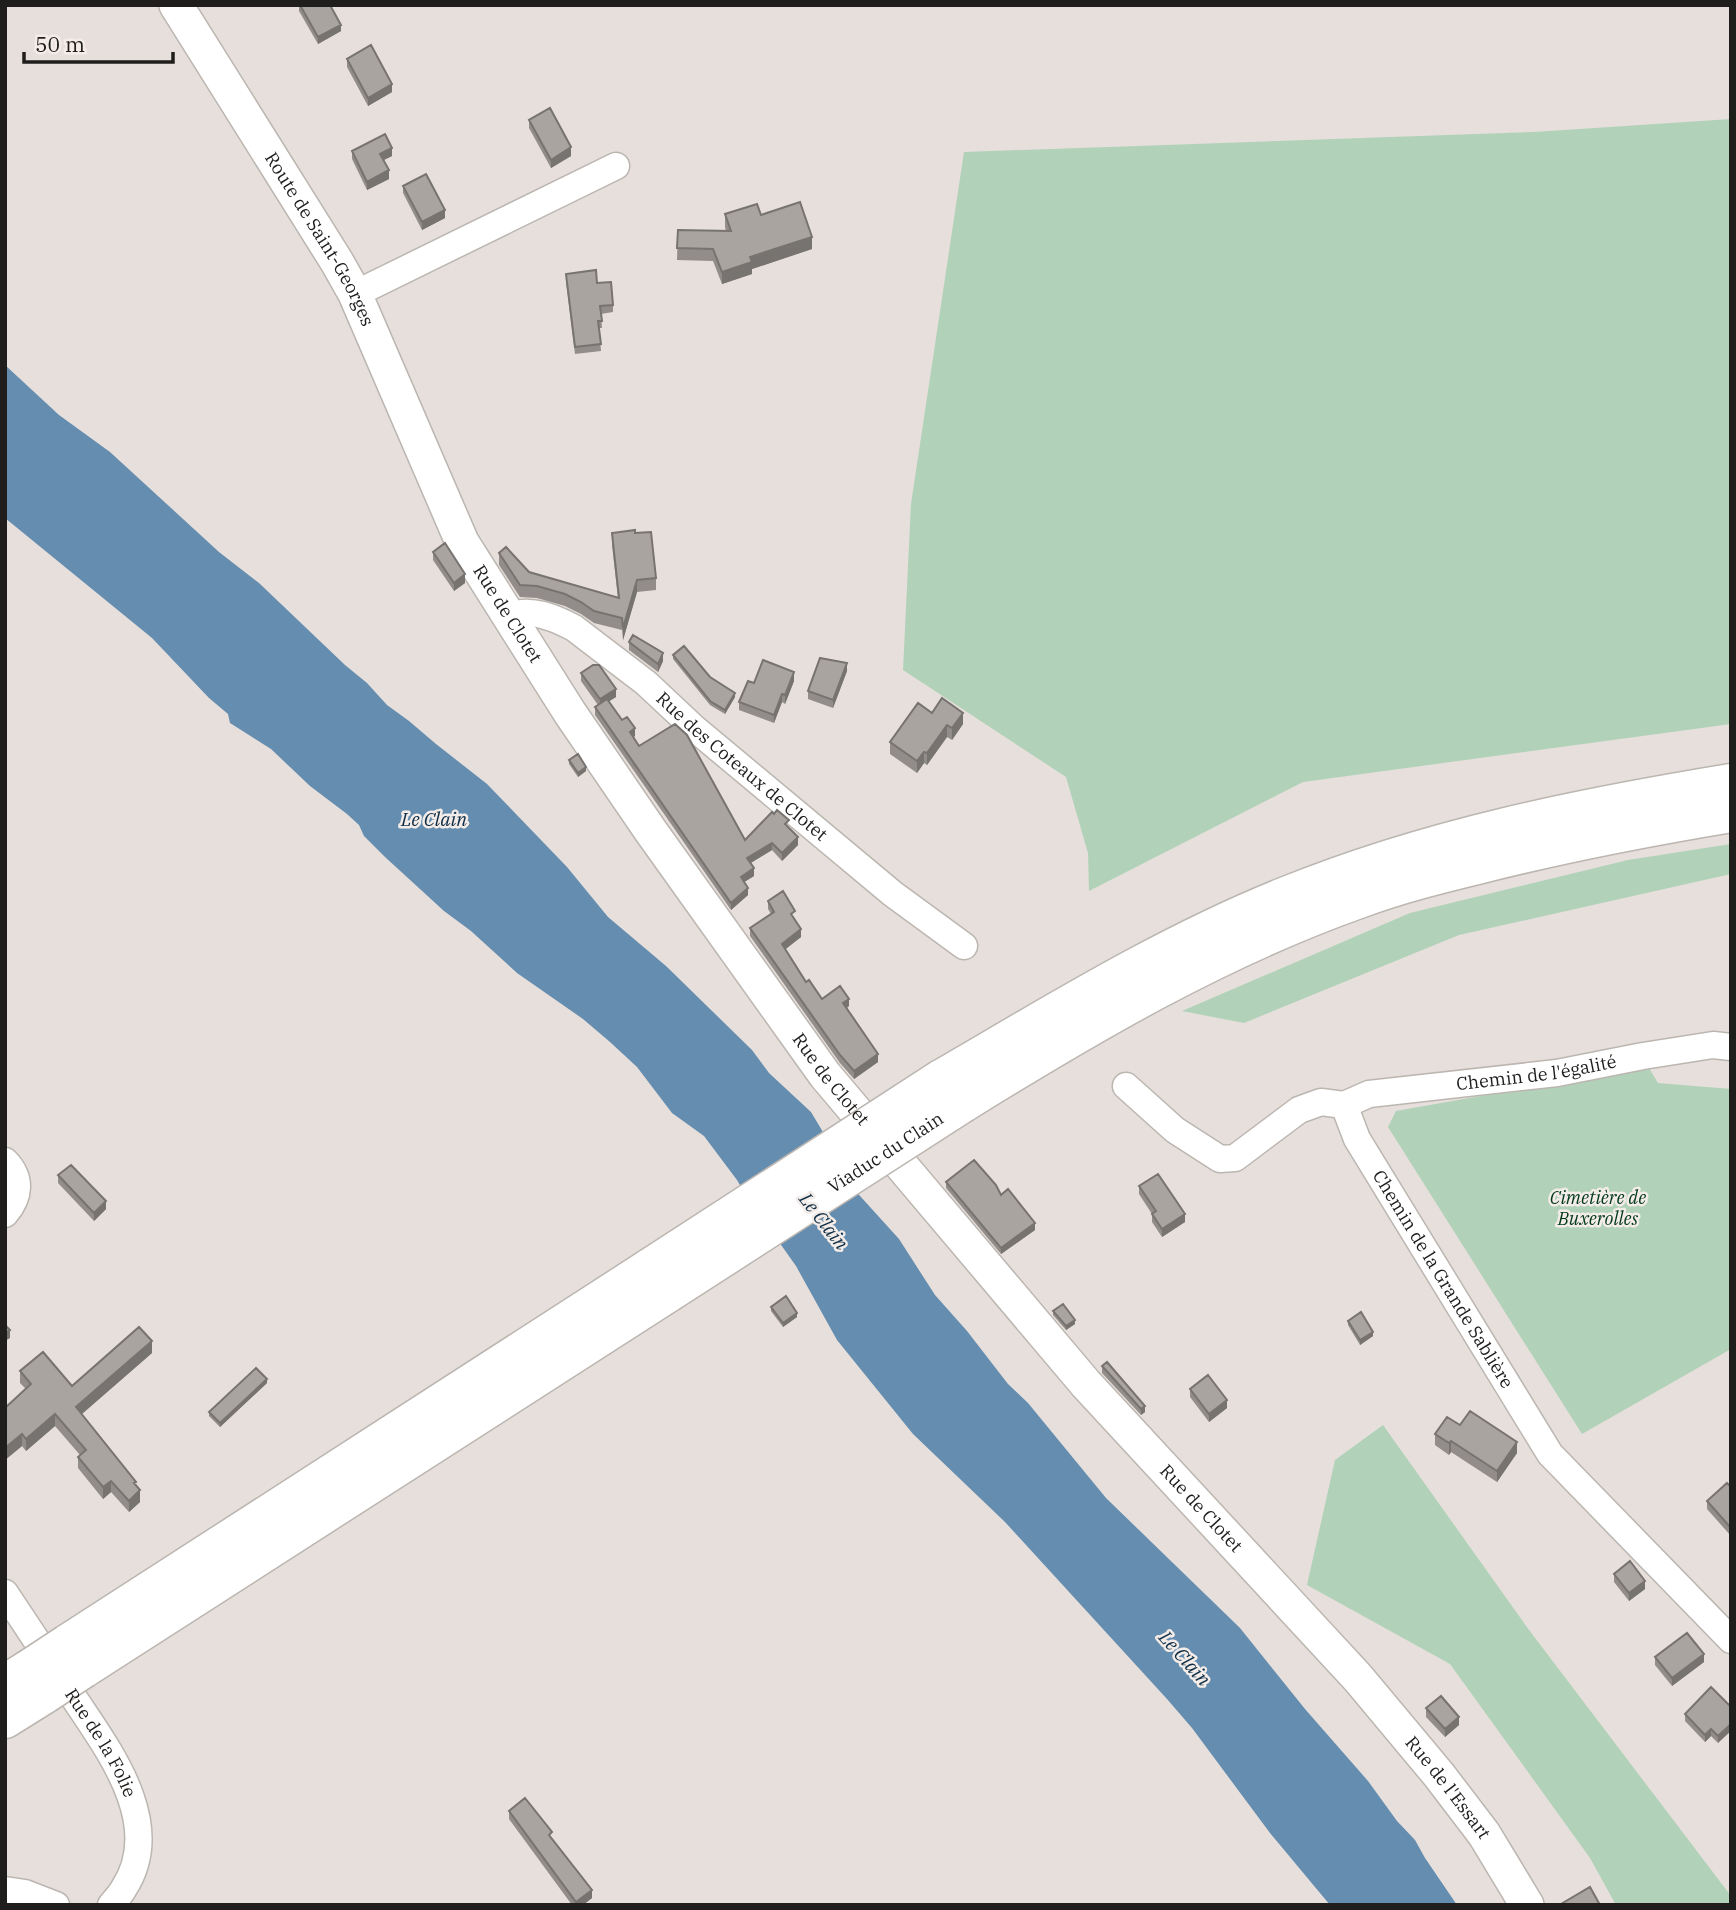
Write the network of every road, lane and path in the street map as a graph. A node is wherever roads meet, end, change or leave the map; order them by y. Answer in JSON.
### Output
{"nodes":[{"id":1,"x":176,"y":5,"type":"edge"},
{"id":2,"x":616,"y":166,"type":"dead end"},
{"id":3,"x":355,"y":294,"type":"junction"},
{"id":4,"x":437,"y":486,"type":"joint"},
{"id":5,"x":510,"y":616,"type":"junction"},
{"id":6,"x":1731,"y":783,"type":"edge"},
{"id":7,"x":1731,"y":813,"type":"edge"},
{"id":8,"x":964,"y":946,"type":"dead end"},
{"id":9,"x":1731,"y":1047,"type":"edge"},
{"id":10,"x":1126,"y":1086,"type":"dead end"},
{"id":11,"x":952,"y":1091,"type":"junction"},
{"id":12,"x":1344,"y":1105,"type":"junction"},
{"id":13,"x":5,"y":1161,"type":"edge"},
{"id":14,"x":5,"y":1214,"type":"edge"},
{"id":15,"x":5,"y":1593,"type":"edge"},
{"id":16,"x":1731,"y":1640,"type":"edge"},
{"id":17,"x":1358,"y":1678,"type":"joint"},
{"id":18,"x":26,"y":1682,"type":"edge"},
{"id":19,"x":5,"y":1719,"type":"edge"},
{"id":20,"x":5,"y":1890,"type":"edge"},
{"id":21,"x":56,"y":1905,"type":"edge"},
{"id":22,"x":111,"y":1905,"type":"edge"},
{"id":23,"x":1527,"y":1905,"type":"edge"}],
"edges":[{"from":1,"to":3,"type":"main road","name":"Route de Saint-Georges"},
{"from":2,"to":3,"type":"street"},
{"from":3,"to":4,"type":"main road","name":"Route de Saint-Georges"},
{"from":4,"to":5,"type":"main road","name":"Rue de Clotet"},
{"from":5,"to":8,"type":"street","name":"Rue des Coteaux de Clotet"},
{"from":5,"to":17,"type":"main road","name":"Rue de Clotet"},
{"from":6,"to":11,"type":"highway"},
{"from":7,"to":11,"type":"highway"},
{"from":9,"to":12,"type":"street","name":"Chemin de l'égalité"},
{"from":10,"to":12,"type":"street"},
{"from":11,"to":18,"type":"highway","name":"Viaduc du Clain","bridge":true},
{"from":12,"to":16,"type":"street","name":"Chemin de la Grande Sablière"},
{"from":13,"to":14,"type":"street"},
{"from":15,"to":22,"type":"street","name":"Rue de la Folie"},
{"from":17,"to":23,"type":"main road","name":"Rue de l'Essart"},
{"from":18,"to":19,"type":"highway","name":"Viaduc du Clain"},
{"from":20,"to":21,"type":"street"}]}
